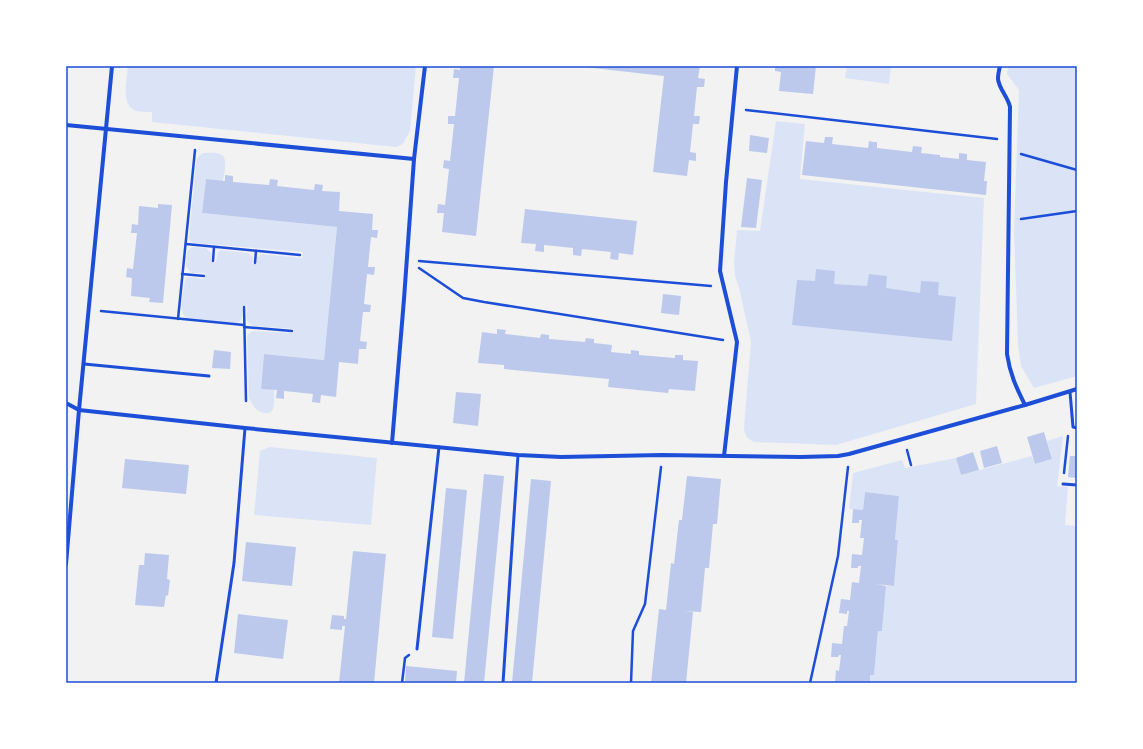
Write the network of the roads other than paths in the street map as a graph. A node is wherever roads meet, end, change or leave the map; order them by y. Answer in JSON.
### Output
{"nodes":[{"id":1,"x":112,"y":66,"type":"edge"},
{"id":2,"x":425,"y":66,"type":"edge"},
{"id":3,"x":737,"y":66,"type":"edge"},
{"id":4,"x":1000,"y":66,"type":"edge"},
{"id":5,"x":66,"y":125,"type":"edge"},
{"id":6,"x":107,"y":129,"type":"junction"},
{"id":7,"x":414,"y":159,"type":"junction"},
{"id":8,"x":84,"y":364,"type":"junction"},
{"id":9,"x":209,"y":376,"type":"dead end"},
{"id":10,"x":1077,"y":389,"type":"edge"},
{"id":11,"x":1070,"y":392,"type":"junction"},
{"id":12,"x":66,"y":403,"type":"edge"},
{"id":13,"x":1025,"y":405,"type":"junction"},
{"id":14,"x":79,"y":410,"type":"junction"},
{"id":15,"x":1075,"y":427,"type":"edge"},
{"id":16,"x":245,"y":428,"type":"junction"},
{"id":17,"x":392,"y":443,"type":"junction"},
{"id":18,"x":439,"y":447,"type":"junction"},
{"id":19,"x":518,"y":455,"type":"junction"},
{"id":20,"x":724,"y":456,"type":"junction"},
{"id":21,"x":1063,"y":484,"type":"road end"},
{"id":22,"x":1077,"y":485,"type":"edge"},
{"id":23,"x":66,"y":564,"type":"edge"},
{"id":24,"x":417,"y":649,"type":"road end"},
{"id":25,"x":216,"y":683,"type":"edge"},
{"id":26,"x":503,"y":683,"type":"edge"}],
"edges":[{"from":1,"to":6,"type":"street"},
{"from":2,"to":7,"type":"street"},
{"from":3,"to":20,"type":"street"},
{"from":4,"to":13,"type":"street"},
{"from":5,"to":6,"type":"street"},
{"from":6,"to":7,"type":"street"},
{"from":6,"to":8,"type":"street"},
{"from":7,"to":17,"type":"street"},
{"from":8,"to":9,"type":"lane"},
{"from":8,"to":14,"type":"street"},
{"from":10,"to":11,"type":"street"},
{"from":11,"to":13,"type":"street"},
{"from":11,"to":15,"type":"lane"},
{"from":12,"to":14,"type":"street"},
{"from":13,"to":20,"type":"street"},
{"from":14,"to":16,"type":"street"},
{"from":14,"to":23,"type":"street"},
{"from":16,"to":17,"type":"street"},
{"from":16,"to":25,"type":"lane"},
{"from":17,"to":18,"type":"street"},
{"from":18,"to":19,"type":"street"},
{"from":18,"to":24,"type":"lane"},
{"from":19,"to":20,"type":"street"},
{"from":19,"to":26,"type":"lane"},
{"from":21,"to":22,"type":"lane"}]}
